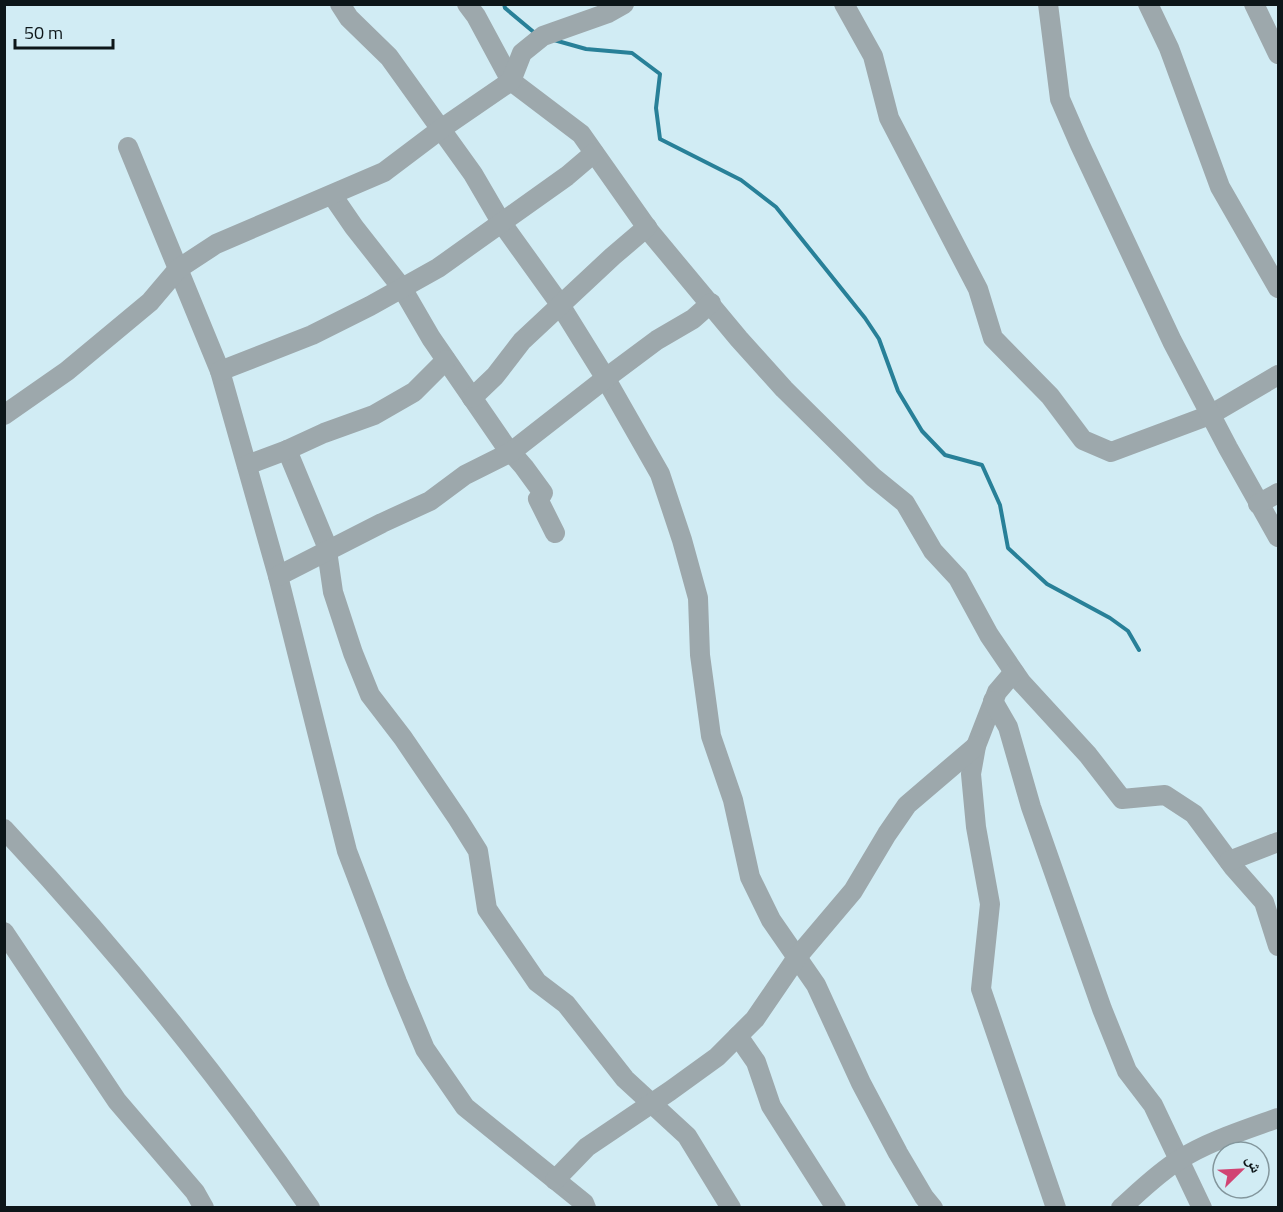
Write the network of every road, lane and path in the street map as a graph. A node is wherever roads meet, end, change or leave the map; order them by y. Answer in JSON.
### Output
{"nodes":[{"id":1,"x":340,"y":4,"type":"edge"},
{"id":2,"x":468,"y":4,"type":"edge"},
{"id":3,"x":624,"y":4,"type":"edge"},
{"id":4,"x":844,"y":4,"type":"edge"},
{"id":5,"x":1048,"y":4,"type":"edge"},
{"id":6,"x":1148,"y":4,"type":"edge"},
{"id":7,"x":1254,"y":4,"type":"edge"},
{"id":8,"x":1278,"y":54,"type":"edge"},
{"id":9,"x":511,"y":81,"type":"junction"},
{"id":10,"x":441,"y":129,"type":"junction"},
{"id":11,"x":128,"y":147,"type":"dead end"},
{"id":12,"x":594,"y":153,"type":"junction"},
{"id":13,"x":332,"y":195,"type":"junction"},
{"id":14,"x":501,"y":222,"type":"junction"},
{"id":15,"x":647,"y":227,"type":"junction"},
{"id":16,"x":178,"y":269,"type":"junction"},
{"id":17,"x":402,"y":288,"type":"junction"},
{"id":18,"x":1278,"y":288,"type":"edge"},
{"id":19,"x":711,"y":303,"type":"junction"},
{"id":20,"x":561,"y":306,"type":"junction"},
{"id":21,"x":446,"y":360,"type":"junction"},
{"id":22,"x":220,"y":371,"type":"junction"},
{"id":23,"x":1278,"y":375,"type":"edge"},
{"id":24,"x":606,"y":378,"type":"junction"},
{"id":25,"x":472,"y":398,"type":"junction"},
{"id":26,"x":4,"y":415,"type":"edge"},
{"id":27,"x":1210,"y":415,"type":"junction"},
{"id":28,"x":287,"y":450,"type":"junction"},
{"id":29,"x":511,"y":452,"type":"junction"},
{"id":30,"x":247,"y":465,"type":"junction"},
{"id":31,"x":1278,"y":493,"type":"edge"},
{"id":32,"x":1258,"y":504,"type":"junction"},
{"id":33,"x":555,"y":533,"type":"dead end"},
{"id":34,"x":1278,"y":537,"type":"edge"},
{"id":35,"x":327,"y":550,"type":"junction"},
{"id":36,"x":278,"y":576,"type":"junction"},
{"id":37,"x":1014,"y":672,"type":"junction"},
{"id":38,"x":993,"y":701,"type":"junction"},
{"id":39,"x":976,"y":746,"type":"junction"},
{"id":40,"x":4,"y":829,"type":"edge"},
{"id":41,"x":1278,"y":842,"type":"edge"},
{"id":42,"x":1229,"y":861,"type":"junction"},
{"id":43,"x":1264,"y":902,"type":"junction"},
{"id":44,"x":1278,"y":917,"type":"edge"},
{"id":45,"x":4,"y":932,"type":"edge"},
{"id":46,"x":1278,"y":946,"type":"edge"},
{"id":47,"x":798,"y":956,"type":"junction"},
{"id":48,"x":738,"y":1036,"type":"junction"},
{"id":49,"x":651,"y":1104,"type":"junction"},
{"id":50,"x":1278,"y":1118,"type":"edge"},
{"id":51,"x":1180,"y":1159,"type":"junction"},
{"id":52,"x":555,"y":1180,"type":"junction"},
{"id":53,"x":204,"y":1208,"type":"edge"},
{"id":54,"x":310,"y":1208,"type":"edge"},
{"id":55,"x":586,"y":1208,"type":"edge"},
{"id":56,"x":731,"y":1208,"type":"edge"},
{"id":57,"x":836,"y":1208,"type":"edge"},
{"id":58,"x":933,"y":1208,"type":"edge"},
{"id":59,"x":1056,"y":1208,"type":"edge"},
{"id":60,"x":1121,"y":1208,"type":"edge"},
{"id":61,"x":1202,"y":1208,"type":"edge"}],
"edges":[{"from":1,"to":10,"type":"street"},
{"from":2,"to":9,"type":"street"},
{"from":3,"to":9,"type":"street"},
{"from":4,"to":27,"type":"street"},
{"from":5,"to":27,"type":"street"},
{"from":6,"to":18,"type":"street"},
{"from":7,"to":8,"type":"street"},
{"from":9,"to":10,"type":"street"},
{"from":9,"to":12,"type":"street"},
{"from":10,"to":13,"type":"street"},
{"from":10,"to":14,"type":"street"},
{"from":11,"to":16,"type":"street"},
{"from":12,"to":14,"type":"street"},
{"from":12,"to":15,"type":"street"},
{"from":13,"to":16,"type":"street"},
{"from":13,"to":17,"type":"street"},
{"from":14,"to":17,"type":"street"},
{"from":14,"to":20,"type":"street"},
{"from":15,"to":19,"type":"street"},
{"from":15,"to":20,"type":"street"},
{"from":16,"to":22,"type":"street"},
{"from":16,"to":26,"type":"street"},
{"from":17,"to":21,"type":"street"},
{"from":17,"to":22,"type":"street"},
{"from":19,"to":24,"type":"street"},
{"from":19,"to":37,"type":"street"},
{"from":20,"to":24,"type":"street"},
{"from":20,"to":25,"type":"street"},
{"from":21,"to":25,"type":"street"},
{"from":21,"to":28,"type":"street"},
{"from":22,"to":30,"type":"street"},
{"from":23,"to":27,"type":"street"},
{"from":24,"to":29,"type":"street"},
{"from":24,"to":47,"type":"street"},
{"from":25,"to":29,"type":"street"},
{"from":27,"to":32,"type":"street"},
{"from":28,"to":30,"type":"street"},
{"from":28,"to":35,"type":"street"},
{"from":29,"to":33,"type":"street"},
{"from":29,"to":35,"type":"street"},
{"from":30,"to":36,"type":"street"},
{"from":31,"to":32,"type":"street"},
{"from":32,"to":34,"type":"street"},
{"from":35,"to":36,"type":"street"},
{"from":35,"to":49,"type":"street"},
{"from":36,"to":52,"type":"street"},
{"from":37,"to":38,"type":"street"},
{"from":37,"to":42,"type":"street"},
{"from":38,"to":39,"type":"street"},
{"from":38,"to":51,"type":"street"},
{"from":39,"to":47,"type":"street"},
{"from":39,"to":59,"type":"street"},
{"from":40,"to":54,"type":"street"},
{"from":41,"to":42,"type":"street"},
{"from":42,"to":43,"type":"street"},
{"from":43,"to":44,"type":"street"},
{"from":43,"to":46,"type":"street"},
{"from":45,"to":53,"type":"street"},
{"from":47,"to":48,"type":"street"},
{"from":47,"to":58,"type":"street"},
{"from":48,"to":49,"type":"street"},
{"from":48,"to":57,"type":"street"},
{"from":49,"to":52,"type":"street"},
{"from":49,"to":56,"type":"street"},
{"from":50,"to":51,"type":"street"},
{"from":51,"to":60,"type":"street"},
{"from":51,"to":61,"type":"street"},
{"from":52,"to":55,"type":"street"}]}
